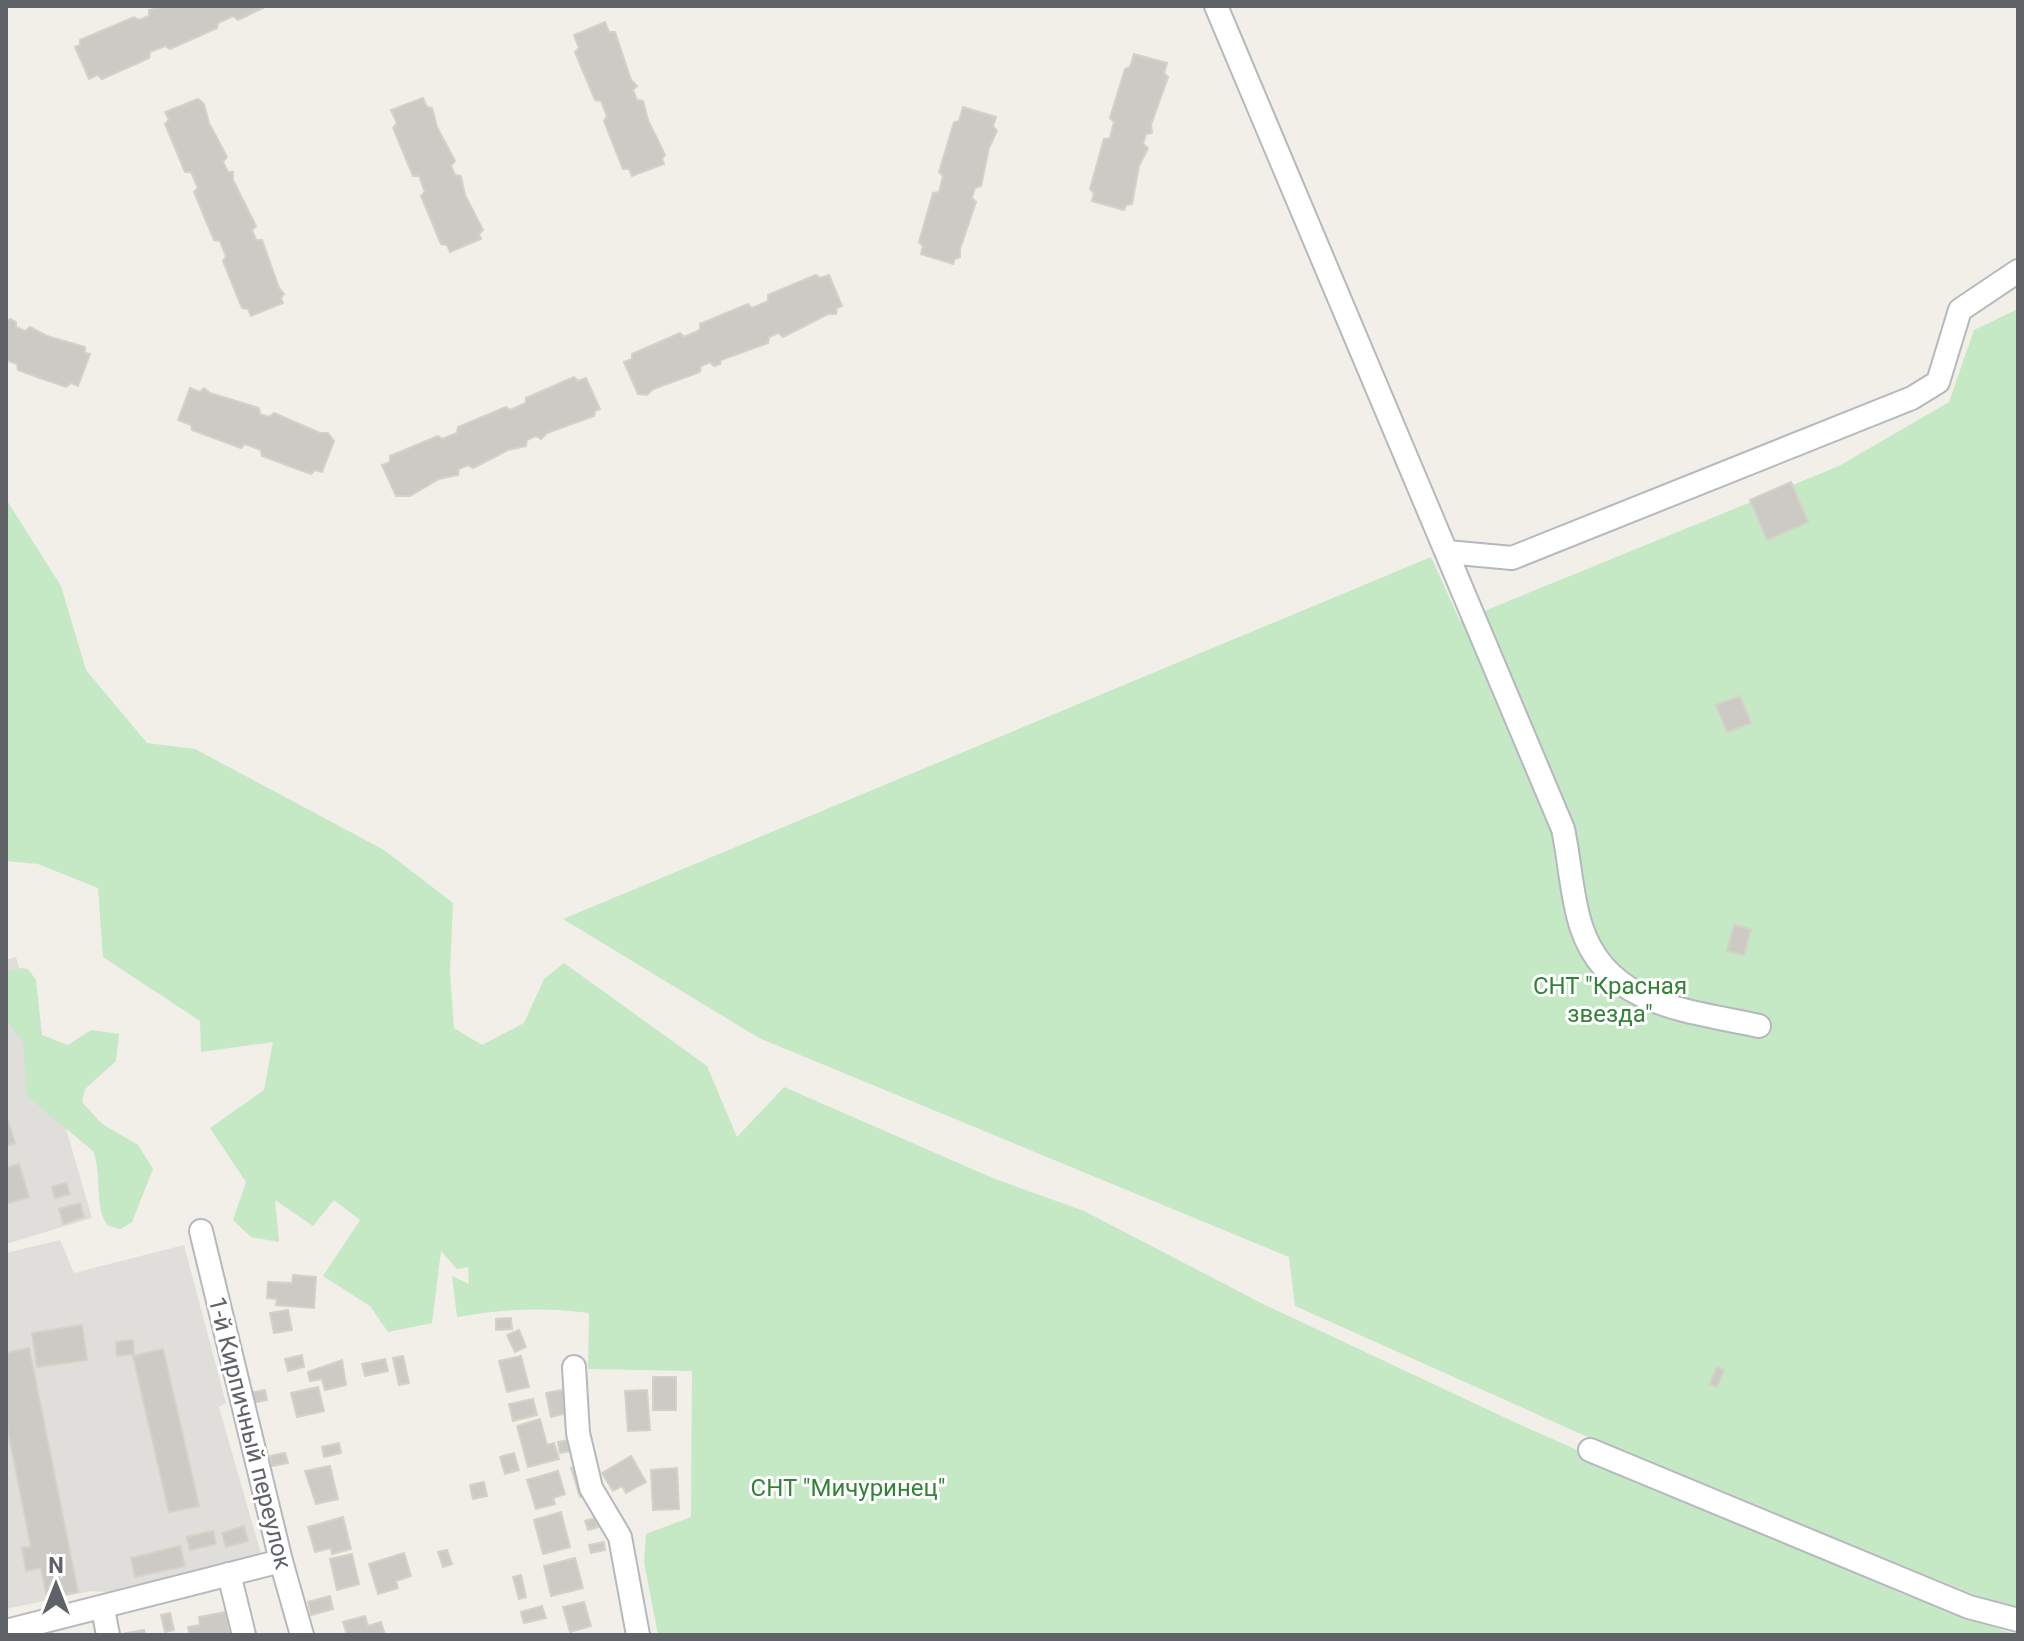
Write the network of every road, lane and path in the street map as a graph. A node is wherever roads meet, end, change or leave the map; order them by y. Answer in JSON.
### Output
{"nodes":[{"id":1,"x":1216,"y":6,"type":"edge"},
{"id":2,"x":2018,"y":271,"type":"edge"},
{"id":3,"x":1447,"y":552,"type":"junction"},
{"id":4,"x":1759,"y":1026,"type":"dead end"},
{"id":5,"x":201,"y":1231,"type":"dead end"},
{"id":6,"x":574,"y":1367,"type":"dead end"},
{"id":7,"x":1590,"y":1450,"type":"dead end"},
{"id":8,"x":281,"y":1561,"type":"junction"},
{"id":9,"x":229,"y":1574,"type":"junction"},
{"id":10,"x":103,"y":1609,"type":"junction"},
{"id":11,"x":2018,"y":1620,"type":"edge"},
{"id":12,"x":6,"y":1631,"type":"edge"},
{"id":13,"x":108,"y":1635,"type":"edge"},
{"id":14,"x":244,"y":1635,"type":"edge"},
{"id":15,"x":302,"y":1635,"type":"edge"},
{"id":16,"x":638,"y":1635,"type":"edge"}],
"edges":[{"from":1,"to":3,"type":"street"},
{"from":2,"to":3,"type":"street"},
{"from":3,"to":4,"type":"street"},
{"from":5,"to":8,"type":"street","name":"1-й Кирпичный переулок"},
{"from":6,"to":16,"type":"street"},
{"from":7,"to":11,"type":"street"},
{"from":8,"to":9,"type":"street"},
{"from":8,"to":15,"type":"street","name":"1-й Кирпичный переулок"},
{"from":9,"to":10,"type":"street"},
{"from":9,"to":14,"type":"street"},
{"from":10,"to":12,"type":"street"},
{"from":10,"to":13,"type":"street"}]}
